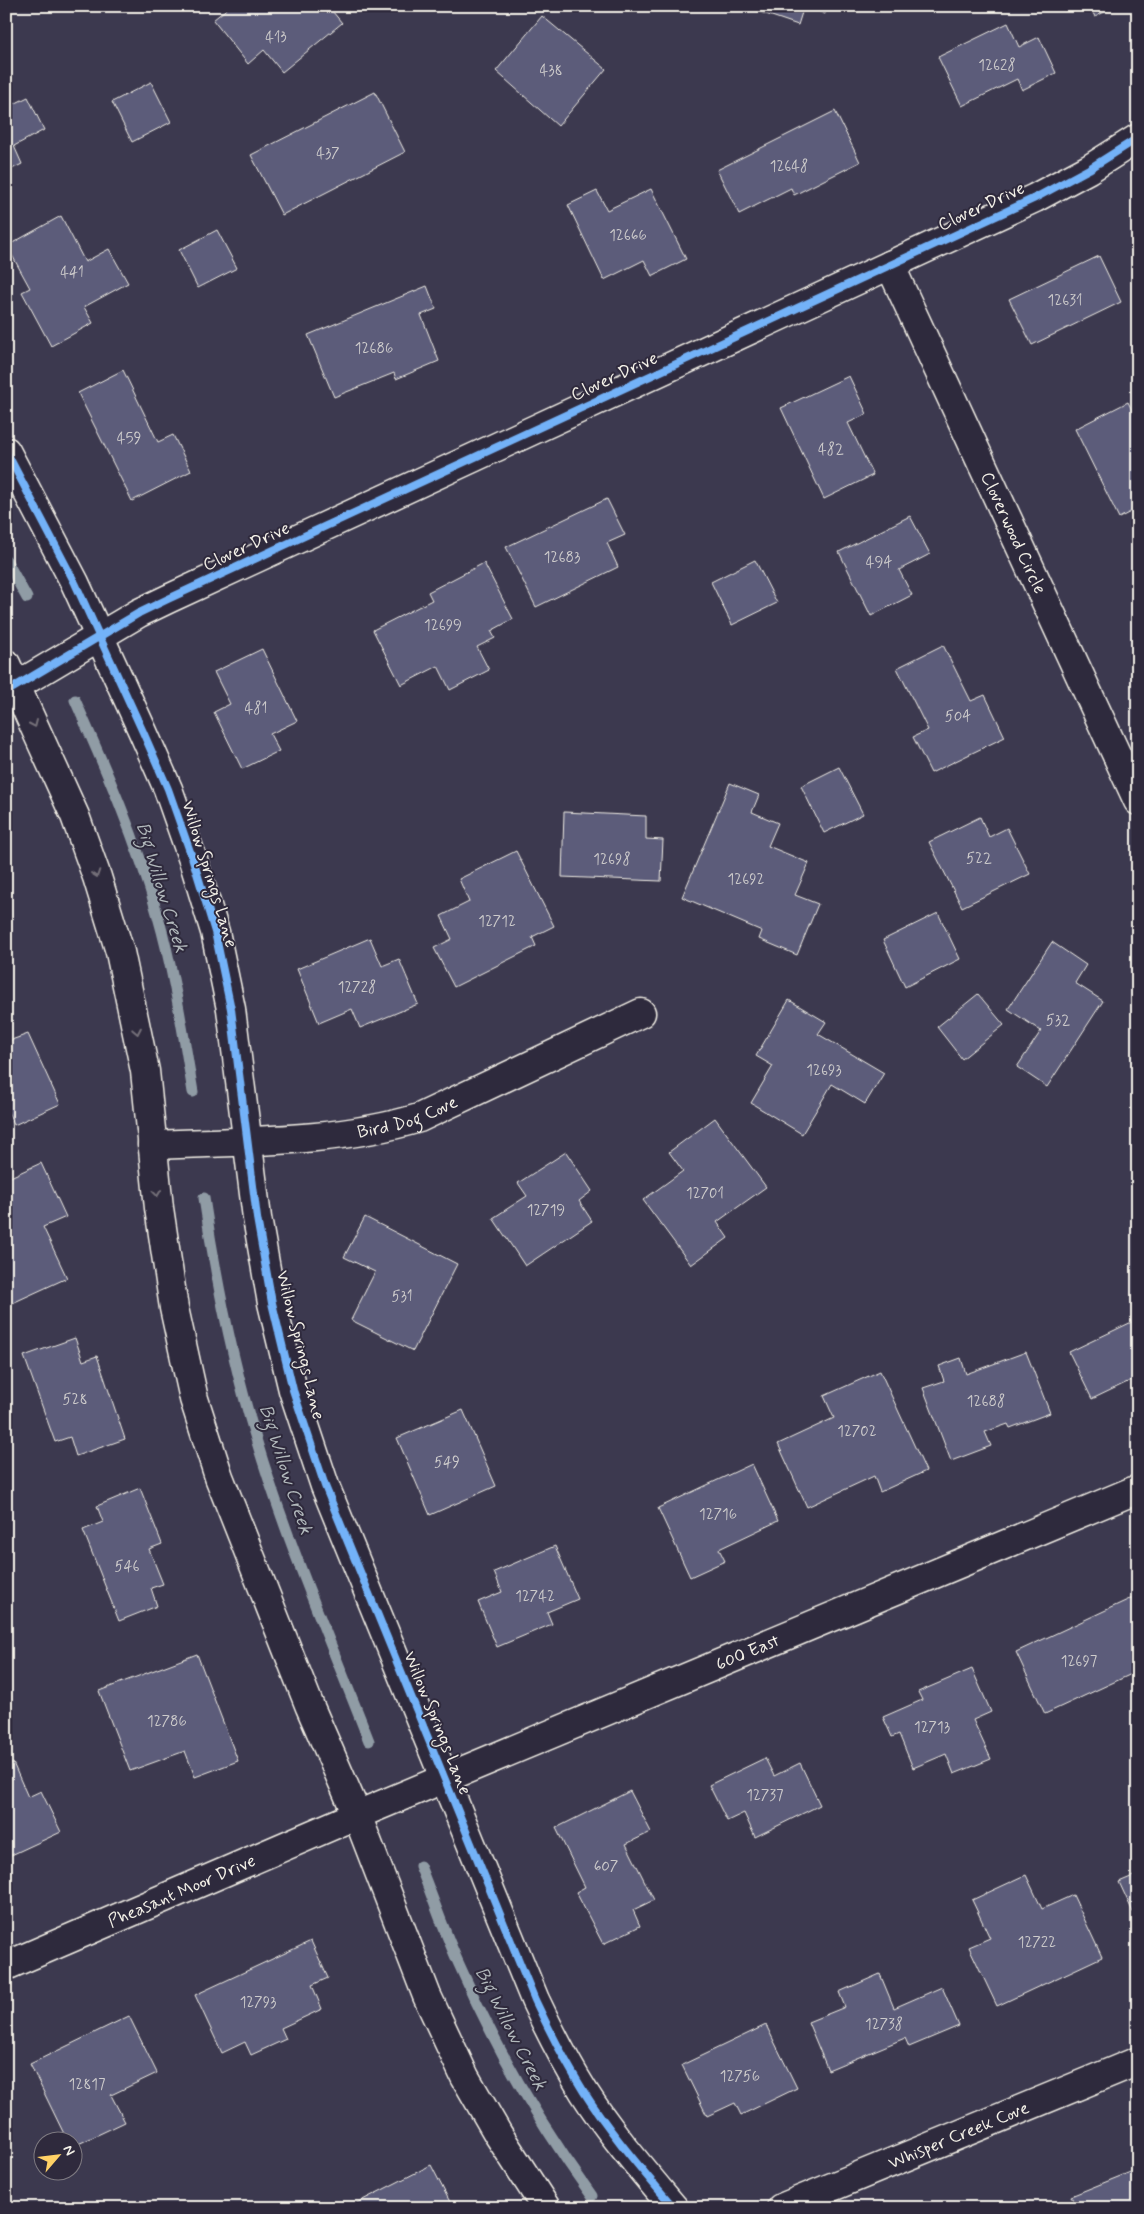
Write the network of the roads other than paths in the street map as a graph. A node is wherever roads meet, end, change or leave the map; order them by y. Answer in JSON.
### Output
{"nodes":[{"id":1,"x":1138,"y":138,"type":"edge"},
{"id":2,"x":890,"y":265,"type":"junction"},
{"id":3,"x":6,"y":451,"type":"edge"},
{"id":4,"x":99,"y":636,"type":"junction"},
{"id":5,"x":10,"y":680,"type":"edge"},
{"id":6,"x":1138,"y":801,"type":"edge"},
{"id":7,"x":641,"y":1013,"type":"dead end"},
{"id":8,"x":247,"y":1140,"type":"junction"},
{"id":9,"x":152,"y":1145,"type":"junction"},
{"id":10,"x":1138,"y":1489,"type":"edge"},
{"id":11,"x":446,"y":1779,"type":"junction"},
{"id":12,"x":357,"y":1815,"type":"junction"},
{"id":13,"x":6,"y":1966,"type":"edge"},
{"id":14,"x":1138,"y":2061,"type":"edge"},
{"id":15,"x":546,"y":2208,"type":"edge"},
{"id":16,"x":674,"y":2208,"type":"edge"},
{"id":17,"x":781,"y":2208,"type":"edge"}],
"edges":[{"from":1,"to":2,"type":"street","name":"Clover Drive"},
{"from":2,"to":4,"type":"street","name":"Clover Drive"},
{"from":2,"to":6,"type":"street","name":"Cloverwood Circle"},
{"from":3,"to":4,"type":"street","name":"Willow Springs Lane"},
{"from":4,"to":5,"type":"street","name":"Clover Drive"},
{"from":4,"to":8,"type":"street","name":"Willow Springs Lane"},
{"from":5,"to":9,"type":"street","one_way":true},
{"from":7,"to":8,"type":"street","name":"Bird Dog Cove"},
{"from":8,"to":9,"type":"street","name":"Bird Dog Cove"},
{"from":8,"to":11,"type":"street","name":"Willow Springs Lane"},
{"from":9,"to":12,"type":"street","one_way":true},
{"from":10,"to":11,"type":"street","name":"600 East"},
{"from":11,"to":12,"type":"street","name":"600 East"},
{"from":11,"to":16,"type":"street","name":"Willow Springs Lane"},
{"from":12,"to":13,"type":"street","name":"Pheasant Moor Drive"},
{"from":12,"to":15,"type":"street"},
{"from":14,"to":17,"type":"street","name":"Whisper Creek Cove"}]}
